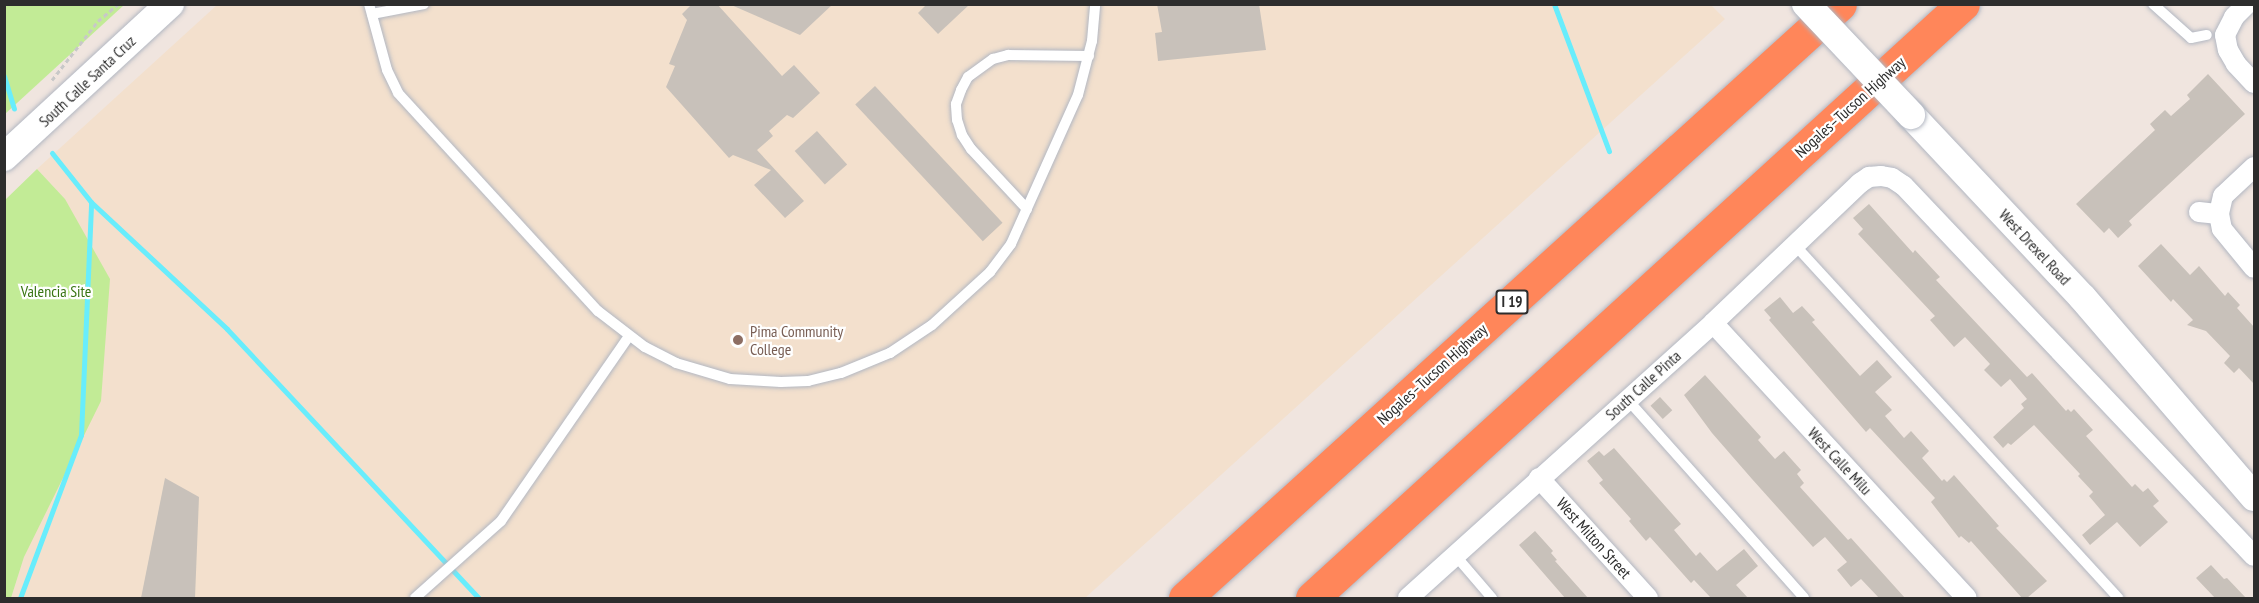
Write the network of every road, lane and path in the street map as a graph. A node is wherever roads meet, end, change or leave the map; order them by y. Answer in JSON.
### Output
{"nodes":[{"id":1,"x":118,"y":4,"type":"edge"},
{"id":2,"x":170,"y":4,"type":"edge"},
{"id":3,"x":424,"y":4,"type":"edge"},
{"id":4,"x":1095,"y":4,"type":"edge"},
{"id":5,"x":1806,"y":4,"type":"edge"},
{"id":6,"x":1840,"y":4,"type":"edge"},
{"id":7,"x":1963,"y":4,"type":"edge"},
{"id":8,"x":2153,"y":4,"type":"edge"},
{"id":9,"x":2247,"y":4,"type":"edge"},
{"id":10,"x":371,"y":9,"type":"edge"},
{"id":11,"x":2216,"y":35,"type":"junction"},
{"id":12,"x":1089,"y":56,"type":"junction"},
{"id":13,"x":51,"y":82,"type":"dead end"},
{"id":14,"x":2254,"y":83,"type":"edge"},
{"id":15,"x":4,"y":157,"type":"edge"},
{"id":16,"x":2254,"y":167,"type":"edge"},
{"id":17,"x":1027,"y":209,"type":"junction"},
{"id":18,"x":2199,"y":212,"type":"dead end"},
{"id":19,"x":2219,"y":214,"type":"junction"},
{"id":20,"x":1794,"y":244,"type":"junction"},
{"id":21,"x":2254,"y":268,"type":"edge"},
{"id":22,"x":1713,"y":322,"type":"junction"},
{"id":23,"x":629,"y":336,"type":"junction"},
{"id":24,"x":1627,"y":399,"type":"junction"},
{"id":25,"x":1539,"y":478,"type":"junction"},
{"id":26,"x":2254,"y":497,"type":"edge"},
{"id":27,"x":1455,"y":555,"type":"junction"},
{"id":28,"x":2254,"y":556,"type":"edge"},
{"id":29,"x":415,"y":598,"type":"edge"},
{"id":30,"x":1185,"y":598,"type":"edge"},
{"id":31,"x":1312,"y":598,"type":"edge"},
{"id":32,"x":1408,"y":598,"type":"edge"},
{"id":33,"x":1492,"y":598,"type":"edge"},
{"id":34,"x":1648,"y":598,"type":"edge"},
{"id":35,"x":1804,"y":598,"type":"edge"},
{"id":36,"x":1967,"y":598,"type":"edge"},
{"id":37,"x":2118,"y":598,"type":"edge"}],
"edges":[{"from":1,"to":13,"type":"path"},
{"from":2,"to":15,"type":"street","name":"South Calle Santa Cruz"},
{"from":3,"to":10,"type":"lane"},
{"from":4,"to":12,"type":"lane"},
{"from":5,"to":26,"type":"street","name":"West Drexel Road","bridge":true},
{"from":6,"to":30,"type":"highway","name":"Nogales–Tucson Highway","number":"I 19"},
{"from":7,"to":31,"type":"highway","name":"Nogales–Tucson Highway"},
{"from":8,"to":11,"type":"lane"},
{"from":9,"to":11,"type":"street"},
{"from":10,"to":23,"type":"lane"},
{"from":11,"to":14,"type":"street"},
{"from":12,"to":17,"type":"lane"},
{"from":12,"to":17,"type":"lane"},
{"from":16,"to":19,"type":"street"},
{"from":17,"to":23,"type":"lane"},
{"from":18,"to":19,"type":"street"},
{"from":19,"to":21,"type":"street"},
{"from":20,"to":22,"type":"street","name":"South Calle Pinta"},
{"from":20,"to":28,"type":"street","name":"South Calle Pinta"},
{"from":20,"to":37,"type":"lane"},
{"from":22,"to":24,"type":"street","name":"South Calle Pinta"},
{"from":22,"to":36,"type":"street","name":"West Calle Milu"},
{"from":23,"to":29,"type":"lane"},
{"from":24,"to":25,"type":"street","name":"South Calle Pinta"},
{"from":24,"to":35,"type":"lane"},
{"from":25,"to":27,"type":"street","name":"South Calle Pinta"},
{"from":25,"to":34,"type":"street","name":"West Milton Street"},
{"from":27,"to":32,"type":"street","name":"South Calle Pinta"},
{"from":27,"to":33,"type":"lane"}]}
